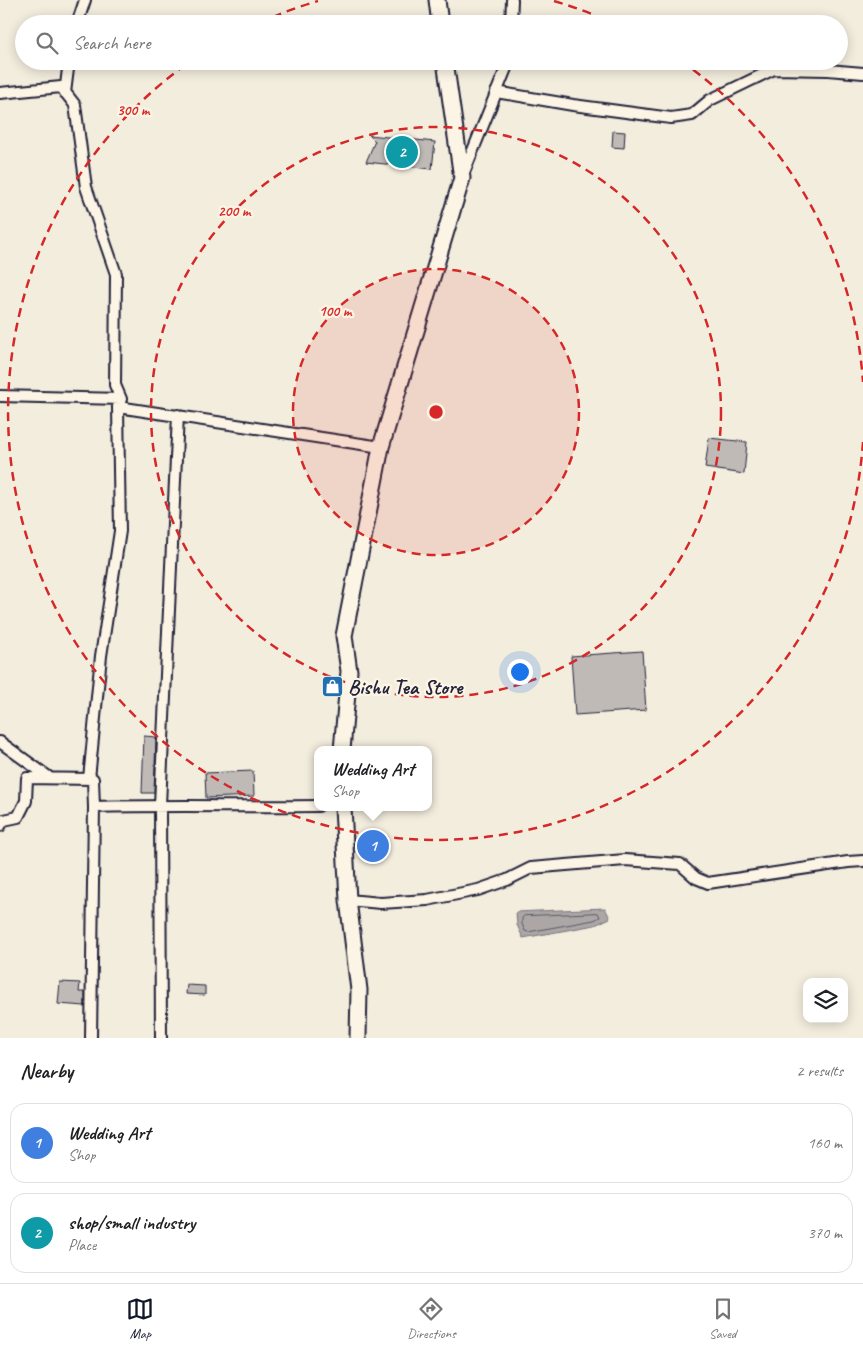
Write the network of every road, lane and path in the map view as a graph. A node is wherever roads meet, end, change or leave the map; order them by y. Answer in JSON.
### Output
{"nodes":[{"id":1,"x":85,"y":0,"type":"edge"},
{"id":2,"x":437,"y":0,"type":"edge"},
{"id":3,"x":512,"y":0,"type":"edge"},
{"id":4,"x":80,"y":15,"type":"edge"},
{"id":5,"x":439,"y":15,"type":"edge"},
{"id":6,"x":512,"y":15,"type":"edge"},
{"id":7,"x":68,"y":70,"type":"edge"},
{"id":8,"x":446,"y":70,"type":"edge"},
{"id":9,"x":505,"y":70,"type":"edge"},
{"id":10,"x":772,"y":70,"type":"edge"},
{"id":11,"x":828,"y":70,"type":"edge"},
{"id":12,"x":863,"y":73,"type":"edge"},
{"id":13,"x":0,"y":92,"type":"edge"},
{"id":14,"x":496,"y":92,"type":"junction"},
{"id":15,"x":65,"y":93,"type":"junction"},
{"id":16,"x":462,"y":178,"type":"junction"},
{"id":17,"x":0,"y":396,"type":"edge"},
{"id":18,"x":120,"y":403,"type":"junction"},
{"id":19,"x":178,"y":415,"type":"junction"},
{"id":20,"x":381,"y":447,"type":"junction"},
{"id":21,"x":0,"y":742,"type":"edge"},
{"id":22,"x":342,"y":746,"type":"edge"},
{"id":23,"x":50,"y":778,"type":"junction"},
{"id":24,"x":89,"y":779,"type":"junction"},
{"id":25,"x":160,"y":805,"type":"junction"},
{"id":26,"x":314,"y":806,"type":"edge"},
{"id":27,"x":94,"y":807,"type":"junction"},
{"id":28,"x":343,"y":811,"type":"edge"},
{"id":29,"x":0,"y":826,"type":"edge"},
{"id":30,"x":863,"y":862,"type":"edge"},
{"id":31,"x":348,"y":900,"type":"junction"},
{"id":32,"x":91,"y":1038,"type":"edge"},
{"id":33,"x":161,"y":1038,"type":"edge"},
{"id":34,"x":358,"y":1038,"type":"edge"}],
"edges":[{"from":1,"to":4,"type":"street"},
{"from":2,"to":5,"type":"main road"},
{"from":3,"to":6,"type":"street"},
{"from":7,"to":15,"type":"street"},
{"from":8,"to":16,"type":"main road"},
{"from":9,"to":14,"type":"street"},
{"from":10,"to":14,"type":"street"},
{"from":11,"to":12,"type":"street"},
{"from":13,"to":15,"type":"street"},
{"from":14,"to":16,"type":"street"},
{"from":15,"to":18,"type":"street"},
{"from":16,"to":20,"type":"main road"},
{"from":17,"to":18,"type":"street"},
{"from":18,"to":19,"type":"street"},
{"from":18,"to":24,"type":"street"},
{"from":19,"to":20,"type":"street"},
{"from":19,"to":25,"type":"street"},
{"from":20,"to":22,"type":"main road"},
{"from":21,"to":23,"type":"street"},
{"from":23,"to":24,"type":"street"},
{"from":23,"to":29,"type":"street"},
{"from":24,"to":27,"type":"street"},
{"from":25,"to":26,"type":"street"},
{"from":25,"to":27,"type":"street"},
{"from":25,"to":33,"type":"street"},
{"from":27,"to":32,"type":"street"},
{"from":28,"to":31,"type":"main road"},
{"from":30,"to":31,"type":"street"},
{"from":31,"to":34,"type":"main road"}]}
